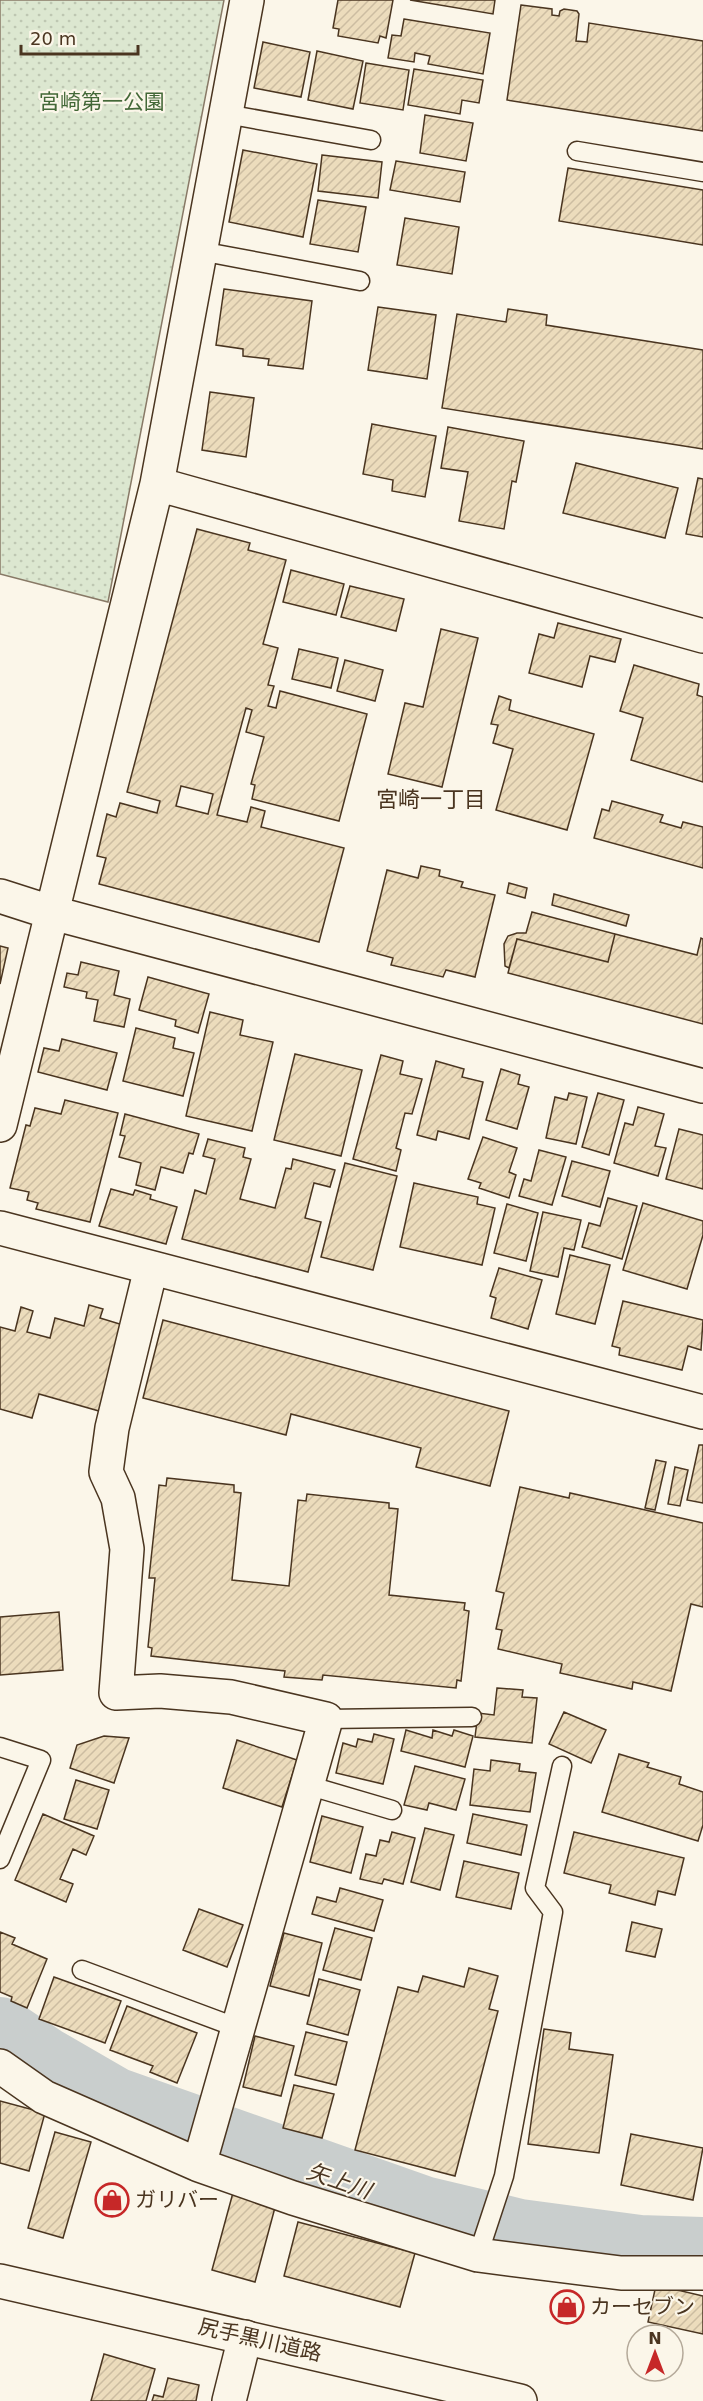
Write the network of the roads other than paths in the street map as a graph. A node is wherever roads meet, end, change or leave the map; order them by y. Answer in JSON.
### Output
{"nodes":[{"id":1,"x":247,"y":0,"type":"edge"},
{"id":2,"x":226,"y":114,"type":"junction"},
{"id":3,"x":371,"y":140,"type":"dead end"},
{"id":4,"x":577,"y":151,"type":"dead end"},
{"id":5,"x":703,"y":172,"type":"edge"},
{"id":6,"x":200,"y":251,"type":"junction"},
{"id":7,"x":360,"y":281,"type":"dead end"},
{"id":8,"x":157,"y":484,"type":"junction"},
{"id":9,"x":703,"y":636,"type":"edge"},
{"id":10,"x":0,"y":896,"type":"edge"},
{"id":11,"x":53,"y":913,"type":"junction"},
{"id":12,"x":703,"y":1086,"type":"edge"},
{"id":13,"x":0,"y":1125,"type":"edge"},
{"id":14,"x":0,"y":1228,"type":"edge"},
{"id":15,"x":152,"y":1268,"type":"junction"},
{"id":16,"x":703,"y":1412,"type":"edge"},
{"id":17,"x":471,"y":1718,"type":"dead end"},
{"id":18,"x":326,"y":1719,"type":"junction"},
{"id":19,"x":0,"y":1748,"type":"edge"},
{"id":20,"x":562,"y":1766,"type":"dead end"},
{"id":21,"x":307,"y":1785,"type":"junction"},
{"id":22,"x":392,"y":1810,"type":"dead end"},
{"id":23,"x":0,"y":1859,"type":"edge"},
{"id":24,"x":82,"y":1970,"type":"dead end"},
{"id":25,"x":238,"y":2028,"type":"junction"},
{"id":26,"x":0,"y":2066,"type":"edge"},
{"id":27,"x":199,"y":2165,"type":"junction"},
{"id":28,"x":478,"y":2255,"type":"junction"},
{"id":29,"x":703,"y":2272,"type":"edge"},
{"id":30,"x":0,"y":2281,"type":"edge"},
{"id":31,"x":245,"y":2337,"type":"junction"},
{"id":32,"x":229,"y":2401,"type":"edge"},
{"id":33,"x":520,"y":2401,"type":"edge"}],
"edges":[{"from":1,"to":2,"type":"street"},
{"from":2,"to":3,"type":"lane"},
{"from":2,"to":6,"type":"street"},
{"from":4,"to":5,"type":"lane"},
{"from":6,"to":7,"type":"lane"},
{"from":6,"to":8,"type":"street"},
{"from":8,"to":9,"type":"street"},
{"from":8,"to":11,"type":"street"},
{"from":10,"to":11,"type":"street"},
{"from":11,"to":12,"type":"street"},
{"from":11,"to":13,"type":"street"},
{"from":14,"to":15,"type":"street"},
{"from":15,"to":16,"type":"street"},
{"from":15,"to":18,"type":"street"},
{"from":17,"to":18,"type":"lane"},
{"from":18,"to":21,"type":"street"},
{"from":19,"to":23,"type":"lane"},
{"from":20,"to":28,"type":"lane"},
{"from":21,"to":22,"type":"lane"},
{"from":21,"to":25,"type":"street"},
{"from":24,"to":25,"type":"lane"},
{"from":25,"to":27,"type":"street"},
{"from":26,"to":27,"type":"street"},
{"from":27,"to":28,"type":"street"},
{"from":28,"to":29,"type":"street"},
{"from":30,"to":31,"type":"street","name":"尻手黒川道路"},
{"from":31,"to":32,"type":"street"},
{"from":31,"to":33,"type":"street","name":"尻手黒川道路"}]}
